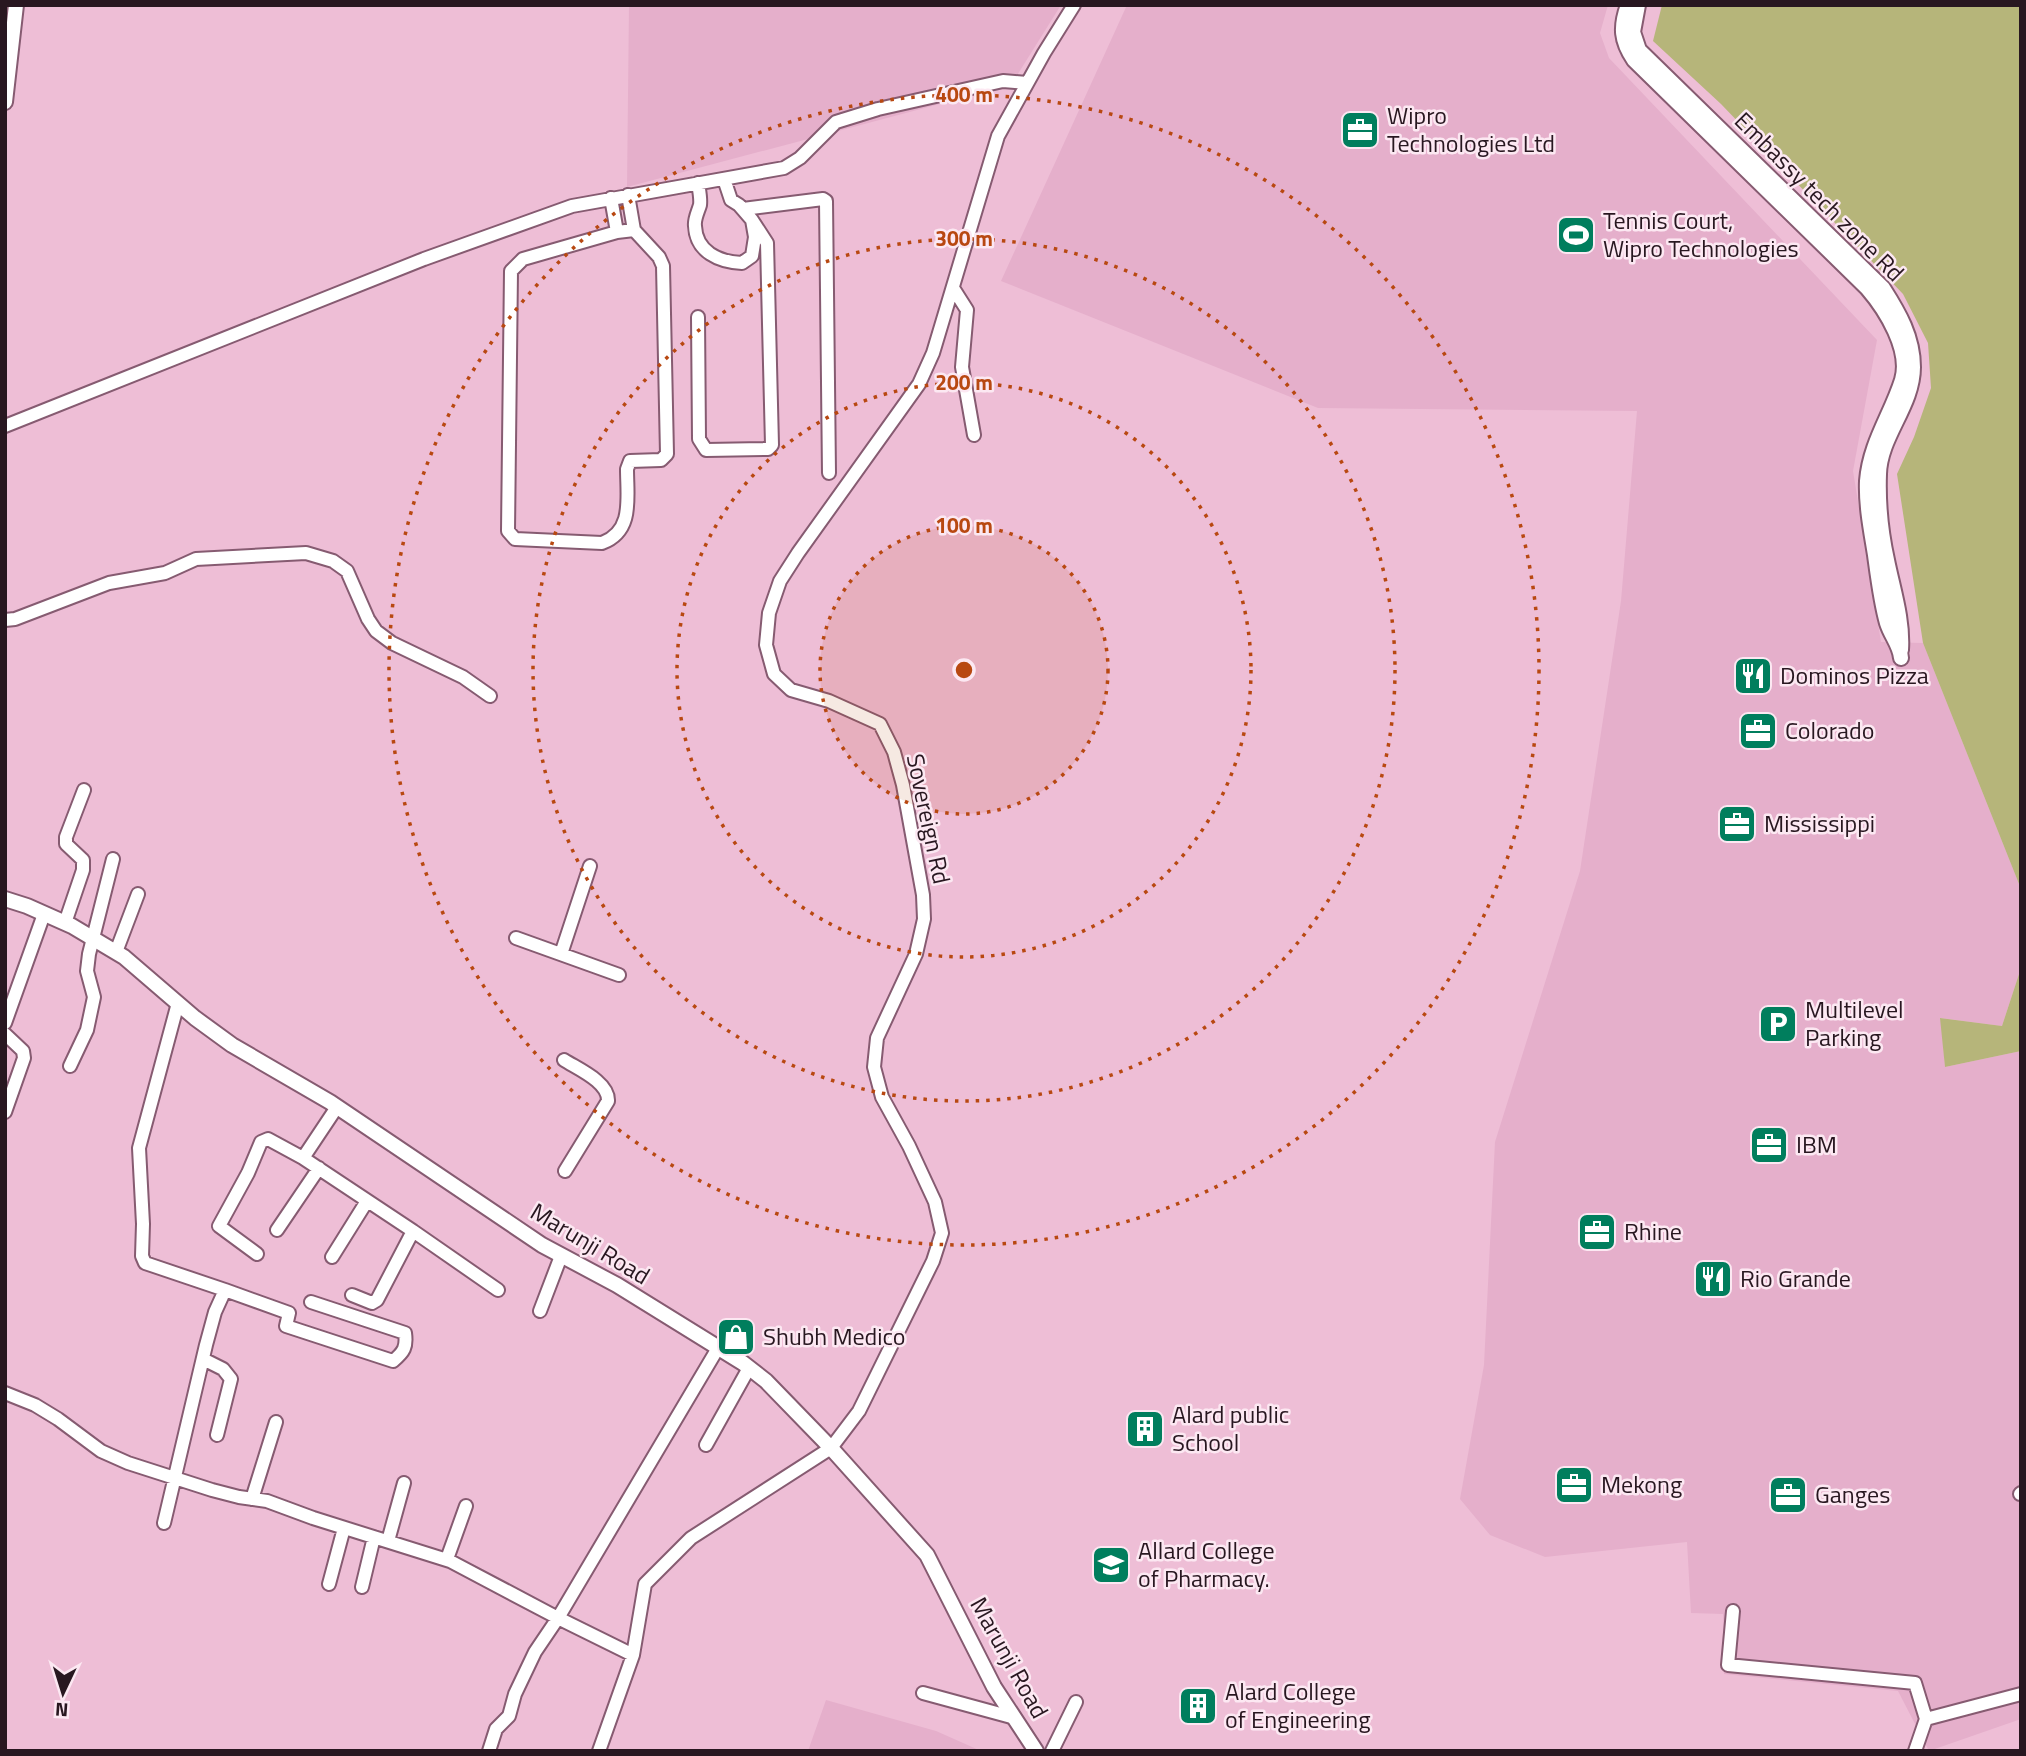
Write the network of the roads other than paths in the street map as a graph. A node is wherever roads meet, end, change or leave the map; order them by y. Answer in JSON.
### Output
{"nodes":[{"id":1,"x":16,"y":5,"type":"edge"},
{"id":2,"x":1074,"y":5,"type":"edge"},
{"id":3,"x":1628,"y":5,"type":"edge"},
{"id":4,"x":1638,"y":5,"type":"edge"},
{"id":5,"x":1027,"y":83,"type":"junction"},
{"id":6,"x":5,"y":102,"type":"edge"},
{"id":7,"x":724,"y":179,"type":"junction"},
{"id":8,"x":698,"y":183,"type":"junction"},
{"id":9,"x":628,"y":195,"type":"junction"},
{"id":10,"x":611,"y":198,"type":"junction"},
{"id":11,"x":743,"y":209,"type":"junction"},
{"id":12,"x":752,"y":220,"type":"junction"},
{"id":13,"x":634,"y":230,"type":"junction"},
{"id":14,"x":617,"y":232,"type":"junction"},
{"id":15,"x":953,"y":288,"type":"junction"},
{"id":16,"x":698,"y":317,"type":"dead end"},
{"id":17,"x":5,"y":426,"type":"edge"},
{"id":18,"x":974,"y":435,"type":"dead end"},
{"id":19,"x":829,"y":473,"type":"dead end"},
{"id":20,"x":1883,"y":572,"type":"junction"},
{"id":21,"x":5,"y":620,"type":"edge"},
{"id":22,"x":1901,"y":654,"type":"dead end"},
{"id":23,"x":490,"y":696,"type":"dead end"},
{"id":24,"x":84,"y":790,"type":"dead end"},
{"id":25,"x":113,"y":859,"type":"dead end"},
{"id":26,"x":590,"y":866,"type":"dead end"},
{"id":27,"x":138,"y":894,"type":"dead end"},
{"id":28,"x":5,"y":900,"type":"edge"},
{"id":29,"x":44,"y":914,"type":"junction"},
{"id":30,"x":65,"y":923,"type":"junction"},
{"id":31,"x":516,"y":938,"type":"dead end"},
{"id":32,"x":93,"y":939,"type":"junction"},
{"id":33,"x":116,"y":952,"type":"junction"},
{"id":34,"x":561,"y":954,"type":"junction"},
{"id":35,"x":619,"y":975,"type":"dead end"},
{"id":36,"x":178,"y":1003,"type":"junction"},
{"id":37,"x":5,"y":1023,"type":"edge"},
{"id":38,"x":5,"y":1034,"type":"edge"},
{"id":39,"x":564,"y":1060,"type":"dead end"},
{"id":40,"x":70,"y":1066,"type":"dead end"},
{"id":41,"x":337,"y":1107,"type":"junction"},
{"id":42,"x":5,"y":1112,"type":"edge"},
{"id":43,"x":303,"y":1158,"type":"junction"},
{"id":44,"x":319,"y":1168,"type":"junction"},
{"id":45,"x":565,"y":1171,"type":"dead end"},
{"id":46,"x":367,"y":1201,"type":"junction"},
{"id":47,"x":277,"y":1230,"type":"dead end"},
{"id":48,"x":413,"y":1231,"type":"junction"},
{"id":49,"x":257,"y":1254,"type":"dead end"},
{"id":50,"x":561,"y":1256,"type":"junction"},
{"id":51,"x":332,"y":1257,"type":"dead end"},
{"id":52,"x":225,"y":1290,"type":"junction"},
{"id":53,"x":498,"y":1290,"type":"dead end"},
{"id":54,"x":352,"y":1295,"type":"dead end"},
{"id":55,"x":312,"y":1302,"type":"dead end"},
{"id":56,"x":540,"y":1311,"type":"dead end"},
{"id":57,"x":718,"y":1348,"type":"junction"},
{"id":58,"x":203,"y":1359,"type":"junction"},
{"id":59,"x":749,"y":1368,"type":"junction"},
{"id":60,"x":5,"y":1393,"type":"edge"},
{"id":61,"x":276,"y":1422,"type":"dead end"},
{"id":62,"x":217,"y":1435,"type":"dead end"},
{"id":63,"x":706,"y":1445,"type":"dead end"},
{"id":64,"x":831,"y":1448,"type":"junction"},
{"id":65,"x":174,"y":1479,"type":"junction"},
{"id":66,"x":404,"y":1483,"type":"dead end"},
{"id":67,"x":251,"y":1499,"type":"junction"},
{"id":68,"x":466,"y":1506,"type":"dead end"},
{"id":69,"x":164,"y":1523,"type":"dead end"},
{"id":70,"x":344,"y":1528,"type":"junction"},
{"id":71,"x":374,"y":1537,"type":"junction"},
{"id":72,"x":388,"y":1541,"type":"junction"},
{"id":73,"x":447,"y":1559,"type":"junction"},
{"id":74,"x":329,"y":1584,"type":"dead end"},
{"id":75,"x":362,"y":1587,"type":"dead end"},
{"id":76,"x":1733,"y":1611,"type":"dead end"},
{"id":77,"x":558,"y":1618,"type":"junction"},
{"id":78,"x":634,"y":1655,"type":"junction"},
{"id":79,"x":923,"y":1693,"type":"dead end"},
{"id":80,"x":2021,"y":1694,"type":"edge"},
{"id":81,"x":1076,"y":1702,"type":"dead end"},
{"id":82,"x":1015,"y":1718,"type":"junction"},
{"id":83,"x":1926,"y":1719,"type":"junction"},
{"id":84,"x":489,"y":1751,"type":"edge"},
{"id":85,"x":599,"y":1751,"type":"edge"},
{"id":86,"x":1036,"y":1751,"type":"edge"},
{"id":87,"x":1052,"y":1751,"type":"edge"},
{"id":88,"x":1916,"y":1751,"type":"edge"}],
"edges":[{"from":1,"to":6,"type":"street"},
{"from":2,"to":5,"type":"street","name":"Sovereign Rd"},
{"from":3,"to":20,"type":"street"},
{"from":4,"to":20,"type":"street","name":"Embassy tech zone Rd"},
{"from":5,"to":7,"type":"street"},
{"from":5,"to":15,"type":"street","name":"Sovereign Rd"},
{"from":7,"to":8,"type":"street"},
{"from":7,"to":11,"type":"street"},
{"from":8,"to":9,"type":"street"},
{"from":8,"to":12,"type":"street"},
{"from":9,"to":10,"type":"street"},
{"from":9,"to":13,"type":"street"},
{"from":10,"to":14,"type":"street"},
{"from":10,"to":17,"type":"street"},
{"from":11,"to":12,"type":"street"},
{"from":11,"to":19,"type":"street"},
{"from":12,"to":16,"type":"street"},
{"from":13,"to":14,"type":"street"},
{"from":13,"to":14,"type":"street"},
{"from":15,"to":18,"type":"street"},
{"from":15,"to":64,"type":"street","name":"Sovereign Rd"},
{"from":20,"to":22,"type":"street","name":"Embassy tech zone Rd"},
{"from":21,"to":23,"type":"street"},
{"from":24,"to":30,"type":"street"},
{"from":25,"to":32,"type":"street"},
{"from":26,"to":34,"type":"street"},
{"from":27,"to":33,"type":"street"},
{"from":28,"to":29,"type":"street","name":"Marunji Road"},
{"from":29,"to":30,"type":"street","name":"Marunji Road"},
{"from":29,"to":37,"type":"street"},
{"from":30,"to":32,"type":"street","name":"Marunji Road"},
{"from":31,"to":34,"type":"street"},
{"from":32,"to":33,"type":"street","name":"Marunji Road"},
{"from":32,"to":40,"type":"street"},
{"from":33,"to":36,"type":"street","name":"Marunji Road"},
{"from":34,"to":35,"type":"street"},
{"from":36,"to":41,"type":"street","name":"Marunji Road"},
{"from":36,"to":52,"type":"street"},
{"from":38,"to":42,"type":"street"},
{"from":39,"to":45,"type":"street"},
{"from":41,"to":43,"type":"street"},
{"from":41,"to":50,"type":"street","name":"Marunji Road"},
{"from":43,"to":44,"type":"street"},
{"from":43,"to":49,"type":"street"},
{"from":44,"to":46,"type":"street"},
{"from":44,"to":47,"type":"street"},
{"from":46,"to":48,"type":"street"},
{"from":46,"to":51,"type":"street"},
{"from":48,"to":53,"type":"street"},
{"from":48,"to":54,"type":"street"},
{"from":50,"to":56,"type":"street"},
{"from":50,"to":57,"type":"street","name":"Marunji Road"},
{"from":52,"to":55,"type":"street"},
{"from":52,"to":58,"type":"street"},
{"from":57,"to":59,"type":"street","name":"Marunji Road"},
{"from":57,"to":77,"type":"street"},
{"from":58,"to":62,"type":"street"},
{"from":58,"to":65,"type":"street"},
{"from":59,"to":63,"type":"street"},
{"from":59,"to":64,"type":"street","name":"Marunji Road"},
{"from":60,"to":65,"type":"street"},
{"from":61,"to":67,"type":"street"},
{"from":64,"to":78,"type":"street"},
{"from":64,"to":82,"type":"street","name":"Marunji Road"},
{"from":65,"to":67,"type":"street"},
{"from":65,"to":69,"type":"street"},
{"from":66,"to":72,"type":"street"},
{"from":67,"to":70,"type":"street"},
{"from":68,"to":73,"type":"street"},
{"from":70,"to":71,"type":"street"},
{"from":70,"to":74,"type":"street"},
{"from":71,"to":72,"type":"street"},
{"from":71,"to":75,"type":"street"},
{"from":72,"to":73,"type":"street"},
{"from":73,"to":77,"type":"street"},
{"from":76,"to":83,"type":"street"},
{"from":77,"to":78,"type":"street"},
{"from":77,"to":84,"type":"street"},
{"from":78,"to":85,"type":"street"},
{"from":79,"to":82,"type":"street"},
{"from":80,"to":83,"type":"street"},
{"from":81,"to":87,"type":"street"},
{"from":82,"to":86,"type":"street","name":"Marunji Road"},
{"from":83,"to":88,"type":"street"}]}
